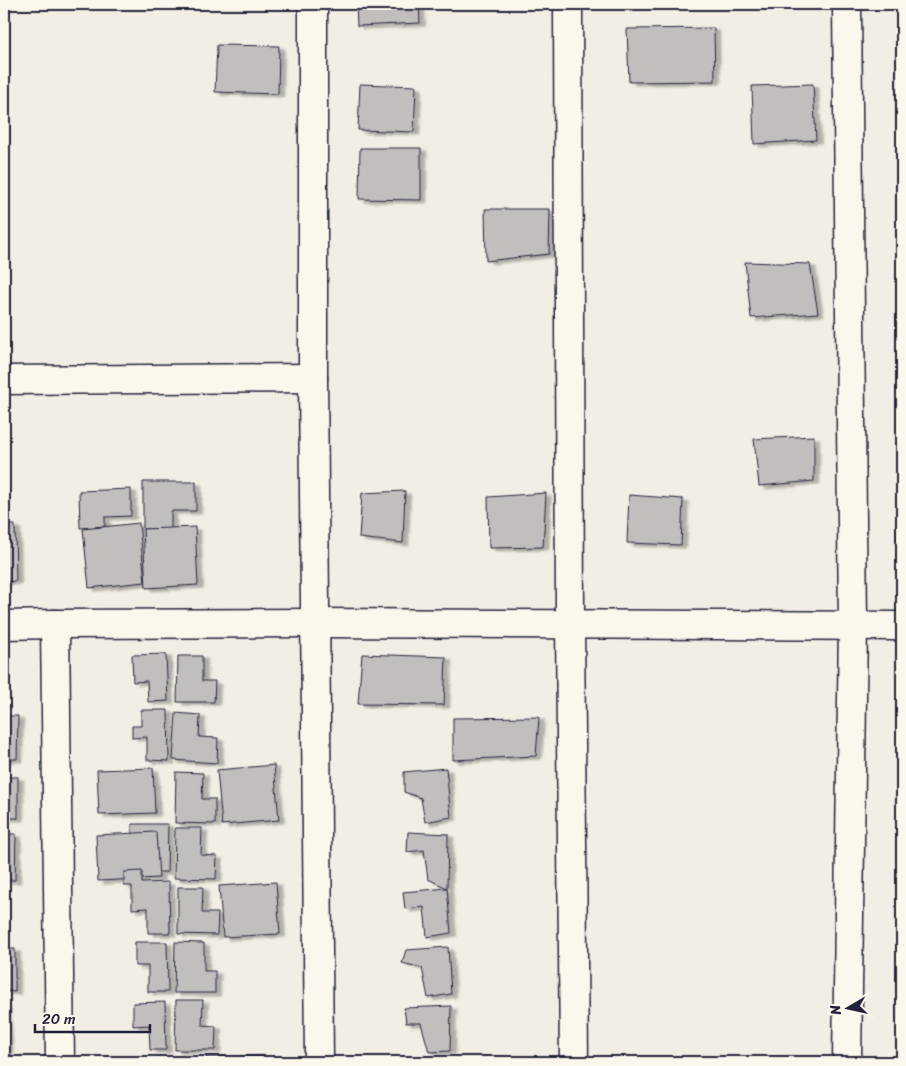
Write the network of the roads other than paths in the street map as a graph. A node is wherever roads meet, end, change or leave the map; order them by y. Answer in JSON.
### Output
{"nodes":[{"id":1,"x":313,"y":4,"type":"edge"},
{"id":2,"x":568,"y":4,"type":"edge"},
{"id":3,"x":847,"y":4,"type":"edge"},
{"id":4,"x":314,"y":378,"type":"junction"},
{"id":5,"x":4,"y":380,"type":"edge"},
{"id":6,"x":315,"y":622,"type":"junction"},
{"id":7,"x":55,"y":624,"type":"junction"},
{"id":8,"x":570,"y":624,"type":"junction"},
{"id":9,"x":4,"y":625,"type":"edge"},
{"id":10,"x":852,"y":625,"type":"junction"},
{"id":11,"x":902,"y":626,"type":"edge"},
{"id":12,"x":60,"y":1062,"type":"edge"},
{"id":13,"x":319,"y":1062,"type":"edge"},
{"id":14,"x":574,"y":1062,"type":"edge"},
{"id":15,"x":846,"y":1062,"type":"edge"}],
"edges":[{"from":1,"to":4,"type":"street"},
{"from":2,"to":8,"type":"street"},
{"from":3,"to":10,"type":"street"},
{"from":4,"to":5,"type":"street"},
{"from":4,"to":6,"type":"street"},
{"from":6,"to":7,"type":"street"},
{"from":6,"to":8,"type":"street"},
{"from":6,"to":13,"type":"street"},
{"from":7,"to":9,"type":"street"},
{"from":7,"to":12,"type":"street"},
{"from":8,"to":10,"type":"street"},
{"from":8,"to":14,"type":"street"},
{"from":10,"to":11,"type":"street"},
{"from":10,"to":15,"type":"street"}]}
